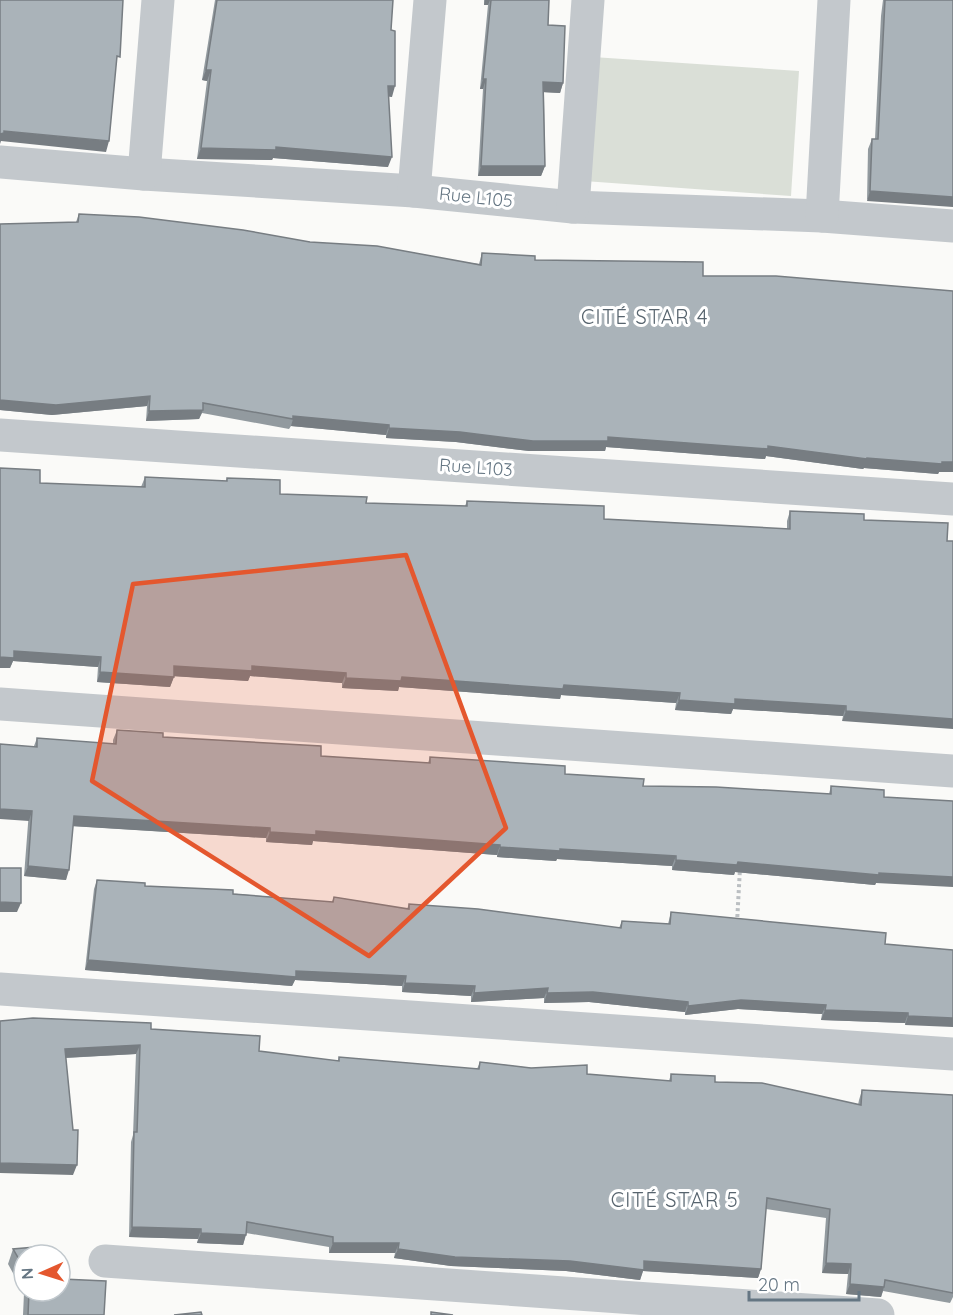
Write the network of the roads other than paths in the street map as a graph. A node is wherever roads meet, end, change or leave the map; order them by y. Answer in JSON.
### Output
{"nodes":[{"id":1,"x":158,"y":0,"type":"edge"},
{"id":2,"x":430,"y":0,"type":"edge"},
{"id":3,"x":588,"y":0,"type":"edge"},
{"id":4,"x":834,"y":0,"type":"edge"},
{"id":5,"x":0,"y":162,"type":"edge"},
{"id":6,"x":144,"y":174,"type":"junction"},
{"id":7,"x":414,"y":191,"type":"junction"},
{"id":8,"x":573,"y":207,"type":"junction"},
{"id":9,"x":822,"y":216,"type":"junction"},
{"id":10,"x":953,"y":226,"type":"edge"},
{"id":11,"x":0,"y":435,"type":"edge"},
{"id":12,"x":953,"y":499,"type":"edge"},
{"id":13,"x":0,"y":704,"type":"edge"},
{"id":14,"x":953,"y":771,"type":"edge"},
{"id":15,"x":0,"y":988,"type":"edge"},
{"id":16,"x":953,"y":1054,"type":"edge"},
{"id":17,"x":105,"y":1261,"type":"dead end"},
{"id":18,"x":879,"y":1315,"type":"edge"}],
"edges":[{"from":1,"to":6,"type":"street"},
{"from":2,"to":7,"type":"street"},
{"from":3,"to":8,"type":"street"},
{"from":4,"to":9,"type":"street"},
{"from":5,"to":6,"type":"street","name":"Rue L105"},
{"from":6,"to":7,"type":"street","name":"Rue L105"},
{"from":7,"to":8,"type":"street","name":"Rue L105"},
{"from":8,"to":9,"type":"street","name":"Rue L105"},
{"from":9,"to":10,"type":"street","name":"Rue L105"},
{"from":11,"to":12,"type":"street","name":"Rue L103"},
{"from":13,"to":14,"type":"street"},
{"from":15,"to":16,"type":"street"},
{"from":17,"to":18,"type":"street"}]}
